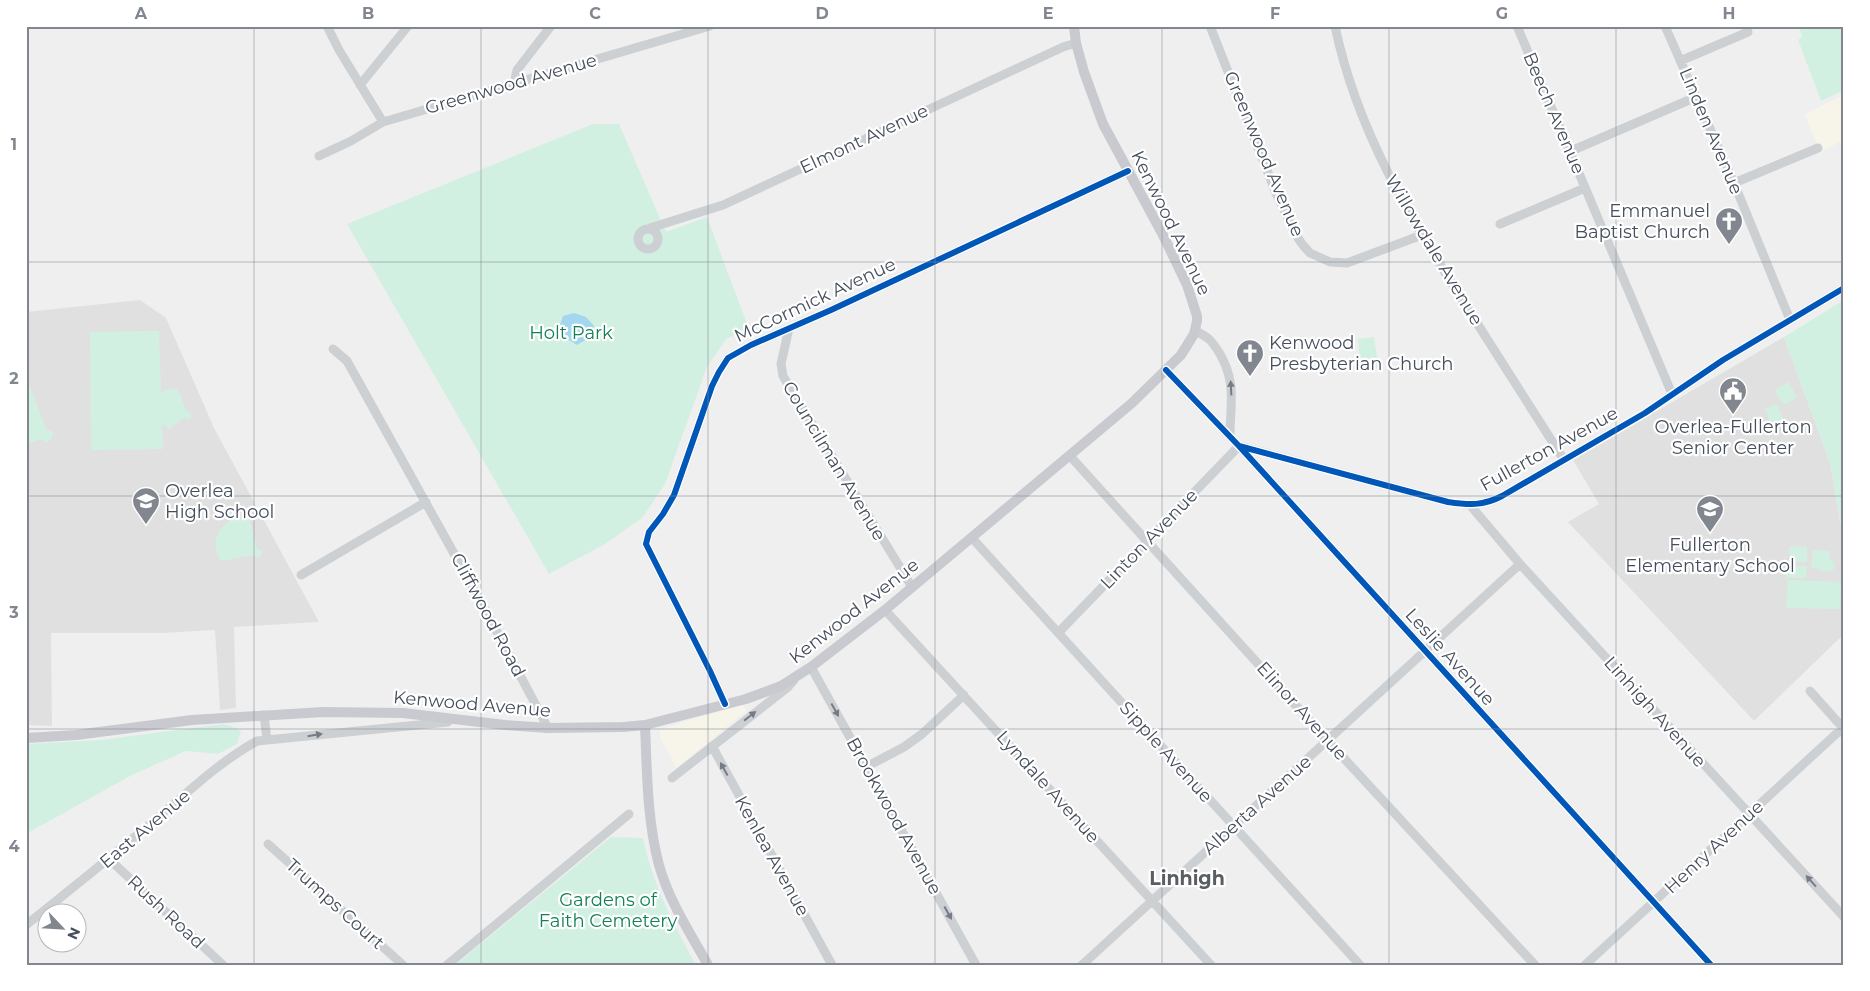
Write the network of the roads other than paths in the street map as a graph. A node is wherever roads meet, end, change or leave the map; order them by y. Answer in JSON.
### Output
{"nodes":[{"id":1,"x":327,"y":26,"type":"edge"},
{"id":2,"x":408,"y":26,"type":"edge"},
{"id":3,"x":551,"y":26,"type":"edge"},
{"id":4,"x":710,"y":26,"type":"edge"},
{"id":5,"x":1074,"y":26,"type":"edge"},
{"id":6,"x":1210,"y":26,"type":"edge"},
{"id":7,"x":1335,"y":26,"type":"edge"},
{"id":8,"x":1517,"y":26,"type":"edge"},
{"id":9,"x":1666,"y":26,"type":"edge"},
{"id":10,"x":1748,"y":32,"type":"dead end"},
{"id":11,"x":1076,"y":43,"type":"junction"},
{"id":12,"x":1680,"y":61,"type":"junction"},
{"id":13,"x":514,"y":84,"type":"junction"},
{"id":14,"x":360,"y":85,"type":"junction"},
{"id":15,"x":1696,"y":97,"type":"junction"},
{"id":16,"x":383,"y":122,"type":"junction"},
{"id":17,"x":1818,"y":148,"type":"dead end"},
{"id":18,"x":1571,"y":151,"type":"junction"},
{"id":19,"x":319,"y":156,"type":"dead end"},
{"id":20,"x":1128,"y":171,"type":"junction"},
{"id":21,"x":1734,"y":183,"type":"junction"},
{"id":22,"x":1585,"y":188,"type":"junction"},
{"id":23,"x":1500,"y":224,"type":"dead end"},
{"id":24,"x":650,"y":228,"type":"dead end"},
{"id":25,"x":1422,"y":235,"type":"junction"},
{"id":26,"x":1844,"y":288,"type":"edge"},
{"id":27,"x":1790,"y":320,"type":"junction"},
{"id":28,"x":790,"y":328,"type":"junction"},
{"id":29,"x":1195,"y":331,"type":"junction"},
{"id":30,"x":333,"y":349,"type":"dead end"},
{"id":31,"x":1166,"y":370,"type":"junction"},
{"id":32,"x":1672,"y":394,"type":"junction"},
{"id":33,"x":1230,"y":437,"type":"junction"},
{"id":34,"x":1239,"y":446,"type":"junction"},
{"id":35,"x":1070,"y":456,"type":"junction"},
{"id":36,"x":1564,"y":460,"type":"junction"},
{"id":37,"x":426,"y":502,"type":"junction"},
{"id":38,"x":1470,"y":505,"type":"junction"},
{"id":39,"x":972,"y":538,"type":"junction"},
{"id":40,"x":1147,"y":542,"type":"junction"},
{"id":41,"x":1520,"y":564,"type":"junction"},
{"id":42,"x":302,"y":575,"type":"dead end"},
{"id":43,"x":912,"y":587,"type":"junction"},
{"id":44,"x":886,"y":610,"type":"junction"},
{"id":45,"x":1058,"y":633,"type":"junction"},
{"id":46,"x":1425,"y":651,"type":"junction"},
{"id":47,"x":811,"y":667,"type":"junction"},
{"id":48,"x":796,"y":678,"type":"junction"},
{"id":49,"x":1810,"y":691,"type":"dead end"},
{"id":50,"x":964,"y":695,"type":"junction"},
{"id":51,"x":725,"y":704,"type":"junction"},
{"id":52,"x":264,"y":715,"type":"junction"},
{"id":53,"x":471,"y":721,"type":"junction"},
{"id":54,"x":645,"y":725,"type":"junction"},
{"id":55,"x":548,"y":728,"type":"junction"},
{"id":56,"x":1844,"y":729,"type":"edge"},
{"id":57,"x":26,"y":738,"type":"edge"},
{"id":58,"x":267,"y":740,"type":"junction"},
{"id":59,"x":1328,"y":740,"type":"junction"},
{"id":60,"x":712,"y":746,"type":"junction"},
{"id":61,"x":866,"y":767,"type":"junction"},
{"id":62,"x":672,"y":778,"type":"dead end"},
{"id":63,"x":629,"y":814,"type":"dead end"},
{"id":64,"x":1749,"y":814,"type":"junction"},
{"id":65,"x":1233,"y":826,"type":"junction"},
{"id":66,"x":268,"y":844,"type":"dead end"},
{"id":67,"x":109,"y":859,"type":"junction"},
{"id":68,"x":1152,"y":901,"type":"junction"},
{"id":69,"x":1654,"y":902,"type":"junction"},
{"id":70,"x":1844,"y":917,"type":"edge"},
{"id":71,"x":26,"y":925,"type":"edge"},
{"id":72,"x":222,"y":965,"type":"edge"},
{"id":73,"x":402,"y":965,"type":"edge"},
{"id":74,"x":447,"y":965,"type":"edge"},
{"id":75,"x":708,"y":965,"type":"edge"},
{"id":76,"x":832,"y":965,"type":"edge"},
{"id":77,"x":976,"y":965,"type":"edge"},
{"id":78,"x":1082,"y":965,"type":"edge"},
{"id":79,"x":1211,"y":965,"type":"edge"},
{"id":80,"x":1360,"y":965,"type":"edge"},
{"id":81,"x":1535,"y":965,"type":"edge"},
{"id":82,"x":1584,"y":965,"type":"edge"},
{"id":83,"x":1711,"y":965,"type":"edge"}],
"edges":[{"from":1,"to":14,"type":"street"},
{"from":2,"to":14,"type":"street"},
{"from":3,"to":13,"type":"street"},
{"from":4,"to":13,"type":"street","name":"Greenwood Avenue"},
{"from":5,"to":11,"type":"main road","name":"Kenwood Avenue"},
{"from":6,"to":25,"type":"street","name":"Greenwood Avenue"},
{"from":7,"to":25,"type":"street","name":"Willowdale Avenue"},
{"from":8,"to":18,"type":"street","name":"Beech Avenue"},
{"from":9,"to":12,"type":"street","name":"Linden Avenue"},
{"from":10,"to":12,"type":"street"},
{"from":11,"to":20,"type":"main road","name":"Kenwood Avenue"},
{"from":11,"to":24,"type":"street","name":"Elmont Avenue"},
{"from":12,"to":15,"type":"street","name":"Linden Avenue"},
{"from":13,"to":16,"type":"street","name":"Greenwood Avenue"},
{"from":14,"to":16,"type":"street"},
{"from":15,"to":18,"type":"street"},
{"from":15,"to":21,"type":"street","name":"Linden Avenue"},
{"from":16,"to":19,"type":"street","name":"Greenwood Avenue"},
{"from":17,"to":21,"type":"street"},
{"from":18,"to":22,"type":"street","name":"Beech Avenue"},
{"from":20,"to":28,"type":"street","name":"McCormick Avenue"},
{"from":20,"to":29,"type":"main road","name":"Kenwood Avenue"},
{"from":21,"to":27,"type":"street","name":"Linden Avenue"},
{"from":22,"to":23,"type":"street"},
{"from":22,"to":32,"type":"street","name":"Beech Avenue"},
{"from":25,"to":36,"type":"street","name":"Willowdale Avenue"},
{"from":26,"to":27,"type":"street","name":"Fullerton Avenue"},
{"from":27,"to":32,"type":"street","name":"Fullerton Avenue"},
{"from":28,"to":43,"type":"street","name":"Councilman Avenue"},
{"from":28,"to":51,"type":"street","name":"McCormick Avenue"},
{"from":29,"to":31,"type":"main road","name":"Kenwood Avenue"},
{"from":33,"to":29,"type":"street","one_way":true},
{"from":30,"to":37,"type":"street","name":"Cliffwood Road"},
{"from":31,"to":33,"type":"street","name":"Leslie Avenue"},
{"from":31,"to":35,"type":"main road","name":"Kenwood Avenue"},
{"from":32,"to":36,"type":"street","name":"Fullerton Avenue"},
{"from":33,"to":34,"type":"street","name":"Leslie Avenue"},
{"from":34,"to":38,"type":"street","name":"Fullerton Avenue"},
{"from":34,"to":40,"type":"street","name":"Linton Avenue"},
{"from":34,"to":46,"type":"street","name":"Leslie Avenue"},
{"from":35,"to":39,"type":"main road","name":"Kenwood Avenue"},
{"from":35,"to":40,"type":"street","name":"Elinor Avenue"},
{"from":36,"to":38,"type":"street","name":"Fullerton Avenue"},
{"from":37,"to":42,"type":"street"},
{"from":37,"to":55,"type":"street","name":"Cliffwood Road"},
{"from":38,"to":41,"type":"street","name":"Linhigh Avenue"},
{"from":39,"to":43,"type":"main road","name":"Kenwood Avenue"},
{"from":39,"to":45,"type":"street","name":"Sipple Avenue"},
{"from":40,"to":45,"type":"street","name":"Linton Avenue"},
{"from":40,"to":59,"type":"street","name":"Elinor Avenue"},
{"from":41,"to":46,"type":"street","name":"Alberta Avenue"},
{"from":41,"to":64,"type":"street","name":"Linhigh Avenue"},
{"from":43,"to":44,"type":"main road","name":"Kenwood Avenue"},
{"from":44,"to":47,"type":"main road","name":"Kenwood Avenue"},
{"from":44,"to":50,"type":"street","name":"Lyndale Avenue"},
{"from":45,"to":65,"type":"street","name":"Sipple Avenue"},
{"from":46,"to":59,"type":"street","name":"Alberta Avenue"},
{"from":46,"to":69,"type":"street","name":"Leslie Avenue"},
{"from":47,"to":48,"type":"main road","name":"Kenwood Avenue"},
{"from":47,"to":61,"type":"street","name":"Brookwood Avenue","one_way":true},
{"from":48,"to":51,"type":"main road","name":"Kenwood Avenue"},
{"from":60,"to":48,"type":"street","one_way":true},
{"from":49,"to":56,"type":"street"},
{"from":50,"to":61,"type":"street"},
{"from":50,"to":68,"type":"street","name":"Lyndale Avenue"},
{"from":51,"to":54,"type":"main road","name":"Kenwood Avenue"},
{"from":52,"to":53,"type":"main road","name":"Kenwood Avenue"},
{"from":52,"to":57,"type":"main road","name":"Kenwood Avenue"},
{"from":52,"to":58,"type":"street"},
{"from":53,"to":55,"type":"main road","name":"Kenwood Avenue"},
{"from":58,"to":53,"type":"street","name":"East Avenue","one_way":true},
{"from":54,"to":55,"type":"main road","name":"Kenwood Avenue"},
{"from":54,"to":75,"type":"main road"},
{"from":56,"to":64,"type":"street","name":"Henry Avenue"},
{"from":58,"to":67,"type":"street","name":"East Avenue"},
{"from":59,"to":65,"type":"street","name":"Alberta Avenue"},
{"from":59,"to":81,"type":"street","name":"Elinor Avenue"},
{"from":60,"to":62,"type":"street"},
{"from":76,"to":60,"type":"street","name":"Kenlea Avenue","one_way":true},
{"from":61,"to":77,"type":"street","name":"Brookwood Avenue","one_way":true},
{"from":63,"to":74,"type":"street"},
{"from":64,"to":69,"type":"street","name":"Henry Avenue"},
{"from":70,"to":64,"type":"street","name":"Linhigh Avenue","one_way":true},
{"from":65,"to":68,"type":"street","name":"Alberta Avenue"},
{"from":65,"to":80,"type":"street","name":"Sipple Avenue"},
{"from":66,"to":73,"type":"street","name":"Trumps Court"},
{"from":67,"to":71,"type":"street","name":"East Avenue"},
{"from":67,"to":72,"type":"street","name":"Rush Road"},
{"from":68,"to":78,"type":"street","name":"Alberta Avenue"},
{"from":68,"to":79,"type":"street","name":"Lyndale Avenue"},
{"from":69,"to":82,"type":"street","name":"Henry Avenue"},
{"from":69,"to":83,"type":"street","name":"Leslie Avenue"}]}
